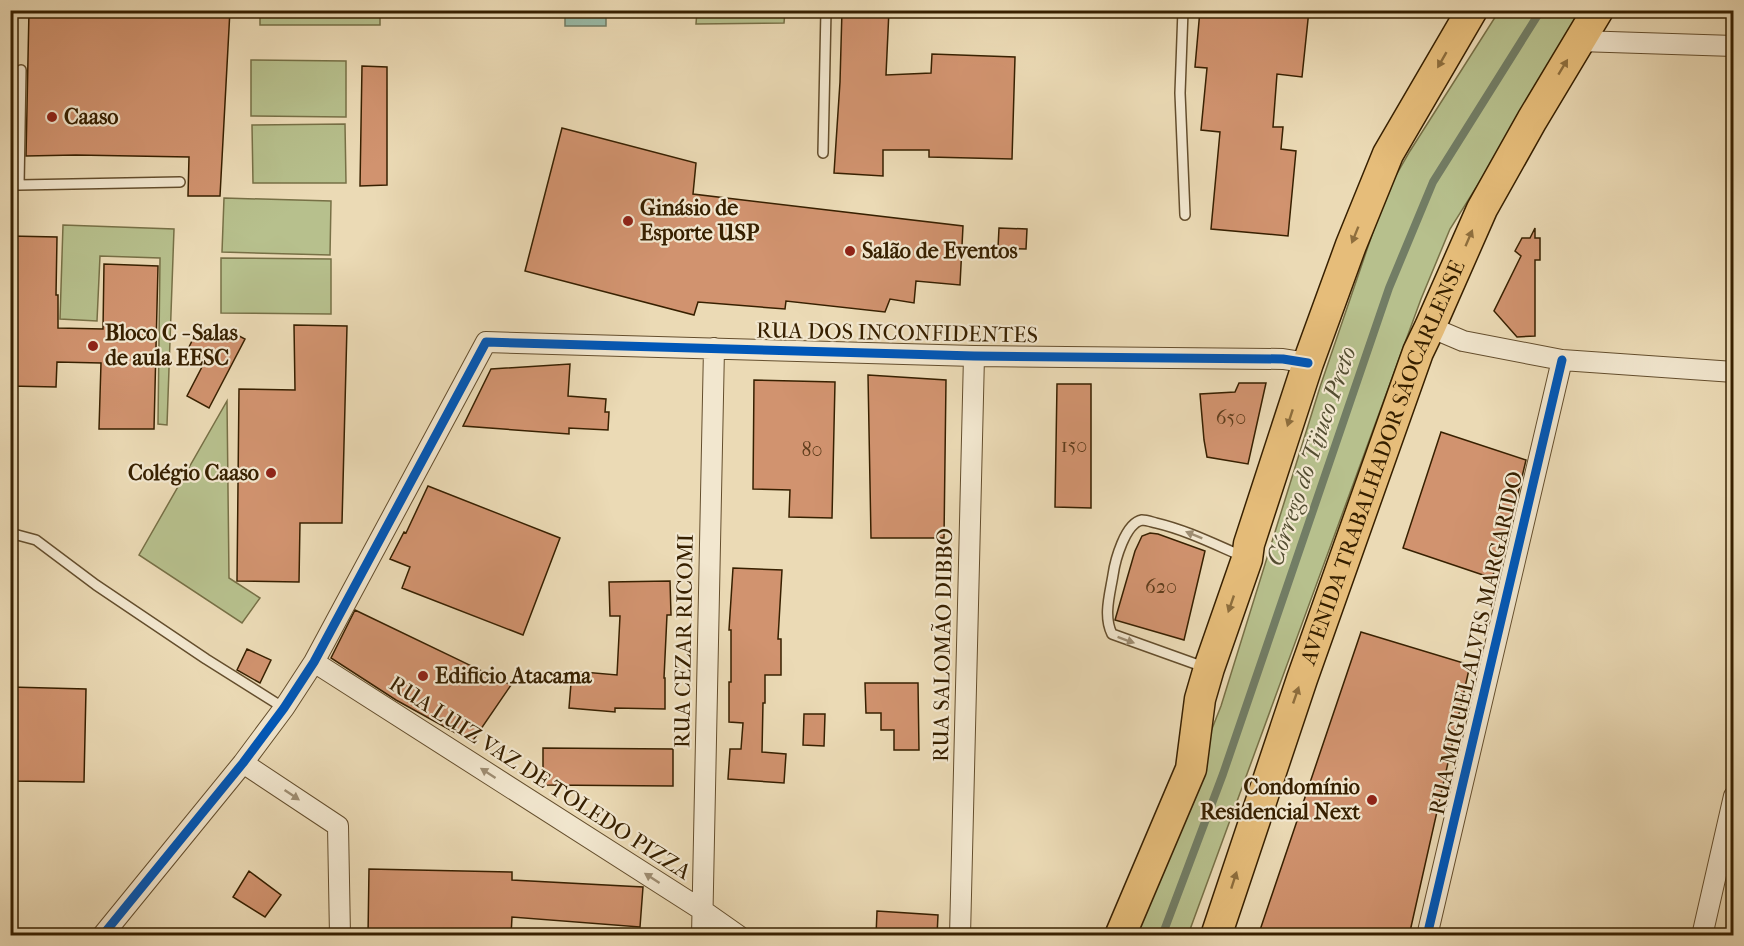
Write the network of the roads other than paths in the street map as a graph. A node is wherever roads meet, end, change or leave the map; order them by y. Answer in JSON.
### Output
{"nodes":[{"id":1,"x":826,"y":10,"type":"edge"},
{"id":2,"x":1183,"y":10,"type":"edge"},
{"id":3,"x":1472,"y":10,"type":"edge"},
{"id":4,"x":1598,"y":10,"type":"edge"},
{"id":5,"x":1580,"y":41,"type":"junction"},
{"id":6,"x":1734,"y":46,"type":"edge"},
{"id":7,"x":21,"y":70,"type":"dead end"},
{"id":8,"x":16,"y":126,"type":"edge"},
{"id":9,"x":823,"y":153,"type":"dead end"},
{"id":10,"x":180,"y":182,"type":"dead end"},
{"id":11,"x":15,"y":185,"type":"edge"},
{"id":12,"x":1185,"y":215,"type":"dead end"},
{"id":13,"x":1430,"y":327,"type":"junction"},
{"id":14,"x":714,"y":348,"type":"junction"},
{"id":15,"x":974,"y":356,"type":"junction"},
{"id":16,"x":1562,"y":360,"type":"junction"},
{"id":17,"x":1308,"y":363,"type":"junction"},
{"id":18,"x":1734,"y":372,"type":"edge"},
{"id":19,"x":10,"y":533,"type":"edge"},
{"id":20,"x":1247,"y":559,"type":"junction"},
{"id":21,"x":314,"y":662,"type":"junction"},
{"id":22,"x":1209,"y":668,"type":"junction"},
{"id":23,"x":284,"y":708,"type":"junction"},
{"id":24,"x":243,"y":763,"type":"junction"},
{"id":25,"x":1734,"y":796,"type":"edge"},
{"id":26,"x":702,"y":910,"type":"junction"},
{"id":27,"x":102,"y":936,"type":"edge"},
{"id":28,"x":340,"y":936,"type":"edge"},
{"id":29,"x":702,"y":936,"type":"edge"},
{"id":30,"x":739,"y":936,"type":"edge"},
{"id":31,"x":960,"y":936,"type":"edge"},
{"id":32,"x":1120,"y":936,"type":"edge"},
{"id":33,"x":1216,"y":936,"type":"edge"},
{"id":34,"x":1427,"y":936,"type":"edge"},
{"id":35,"x":1702,"y":936,"type":"edge"}],
"edges":[{"from":1,"to":9,"type":"lane"},
{"from":2,"to":12,"type":"lane"},
{"from":3,"to":17,"type":"main road","one_way":true},
{"from":4,"to":5,"type":"main road","name":"AVENIDA TRABALHADOR SÃOCARLENSE"},
{"from":5,"to":6,"type":"street"},
{"from":13,"to":5,"type":"main road","name":"AVENIDA TRABALHADOR SÃOCARLENSE","one_way":true},
{"from":7,"to":8,"type":"lane"},
{"from":8,"to":11,"type":"lane"},
{"from":10,"to":11,"type":"lane"},
{"from":13,"to":16,"type":"street"},
{"from":33,"to":13,"type":"main road","name":"AVENIDA TRABALHADOR SÃOCARLENSE","one_way":true},
{"from":14,"to":15,"type":"street","name":"RUA DOS INCONFIDENTES"},
{"from":14,"to":21,"type":"street","name":"RUA DOS INCONFIDENTES"},
{"from":14,"to":26,"type":"street","name":"RUA CEZAR RICOMI"},
{"from":15,"to":17,"type":"street","name":"RUA DOS INCONFIDENTES"},
{"from":15,"to":31,"type":"street","name":"RUA SALOMÃO DIBBO"},
{"from":16,"to":18,"type":"street"},
{"from":16,"to":34,"type":"street","name":"RUA MIGUEL ALVES MARGARIDO"},
{"from":17,"to":20,"type":"main road","one_way":true},
{"from":19,"to":23,"type":"lane"},
{"from":20,"to":22,"type":"main road","one_way":true},
{"from":20,"to":22,"type":"lane","one_way":true},
{"from":21,"to":23,"type":"street"},
{"from":26,"to":21,"type":"street","name":"RUA LUIZ VAZ DE TOLEDO PIZZA","one_way":true},
{"from":22,"to":32,"type":"main road"},
{"from":23,"to":24,"type":"street"},
{"from":24,"to":27,"type":"street"},
{"from":24,"to":28,"type":"street","one_way":true},
{"from":25,"to":35,"type":"street"},
{"from":26,"to":29,"type":"street","name":"RUA CEZAR RICOMI"},
{"from":26,"to":30,"type":"street","name":"RUA LUIZ VAZ DE TOLEDO PIZZA"}]}
